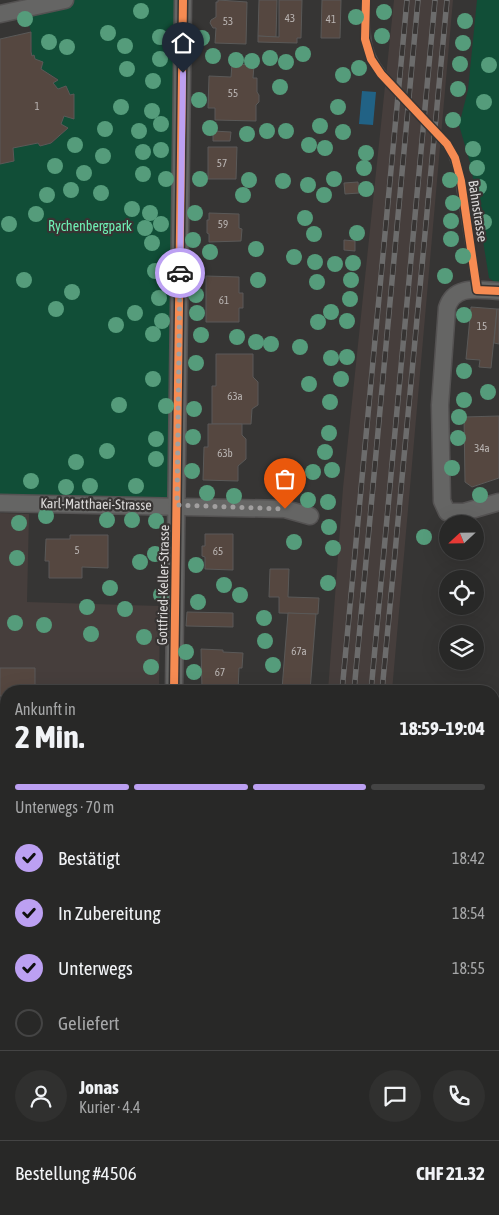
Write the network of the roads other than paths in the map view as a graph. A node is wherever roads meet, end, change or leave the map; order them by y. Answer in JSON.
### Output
{"nodes":[{"id":1,"x":65,"y":0,"type":"edge"},
{"id":2,"x":184,"y":0,"type":"edge"},
{"id":3,"x":366,"y":0,"type":"edge"},
{"id":4,"x":0,"y":14,"type":"edge"},
{"id":5,"x":390,"y":82,"type":"dead end"},
{"id":6,"x":443,"y":140,"type":"dead end"},
{"id":7,"x":477,"y":290,"type":"junction"},
{"id":8,"x":499,"y":291,"type":"edge"},
{"id":9,"x":499,"y":502,"type":"edge"},
{"id":10,"x":0,"y":503,"type":"edge"},
{"id":11,"x":177,"y":505,"type":"junction"},
{"id":12,"x":310,"y":516,"type":"dead end"},
{"id":13,"x":174,"y":685,"type":"edge"}],
"edges":[{"from":1,"to":4,"type":"street"},
{"from":2,"to":11,"type":"street","name":"Gottfried-Keller-Strasse"},
{"from":3,"to":5,"type":"lane"},
{"from":6,"to":7,"type":"lane","name":"Bahnstrasse"},
{"from":7,"to":8,"type":"street"},
{"from":7,"to":9,"type":"street"},
{"from":10,"to":11,"type":"street","name":"Karl-Matthaei-Strasse"},
{"from":11,"to":12,"type":"street","name":"Karl-Matthaei-Strasse"},
{"from":11,"to":13,"type":"street","name":"Gottfried-Keller-Strasse"}]}
